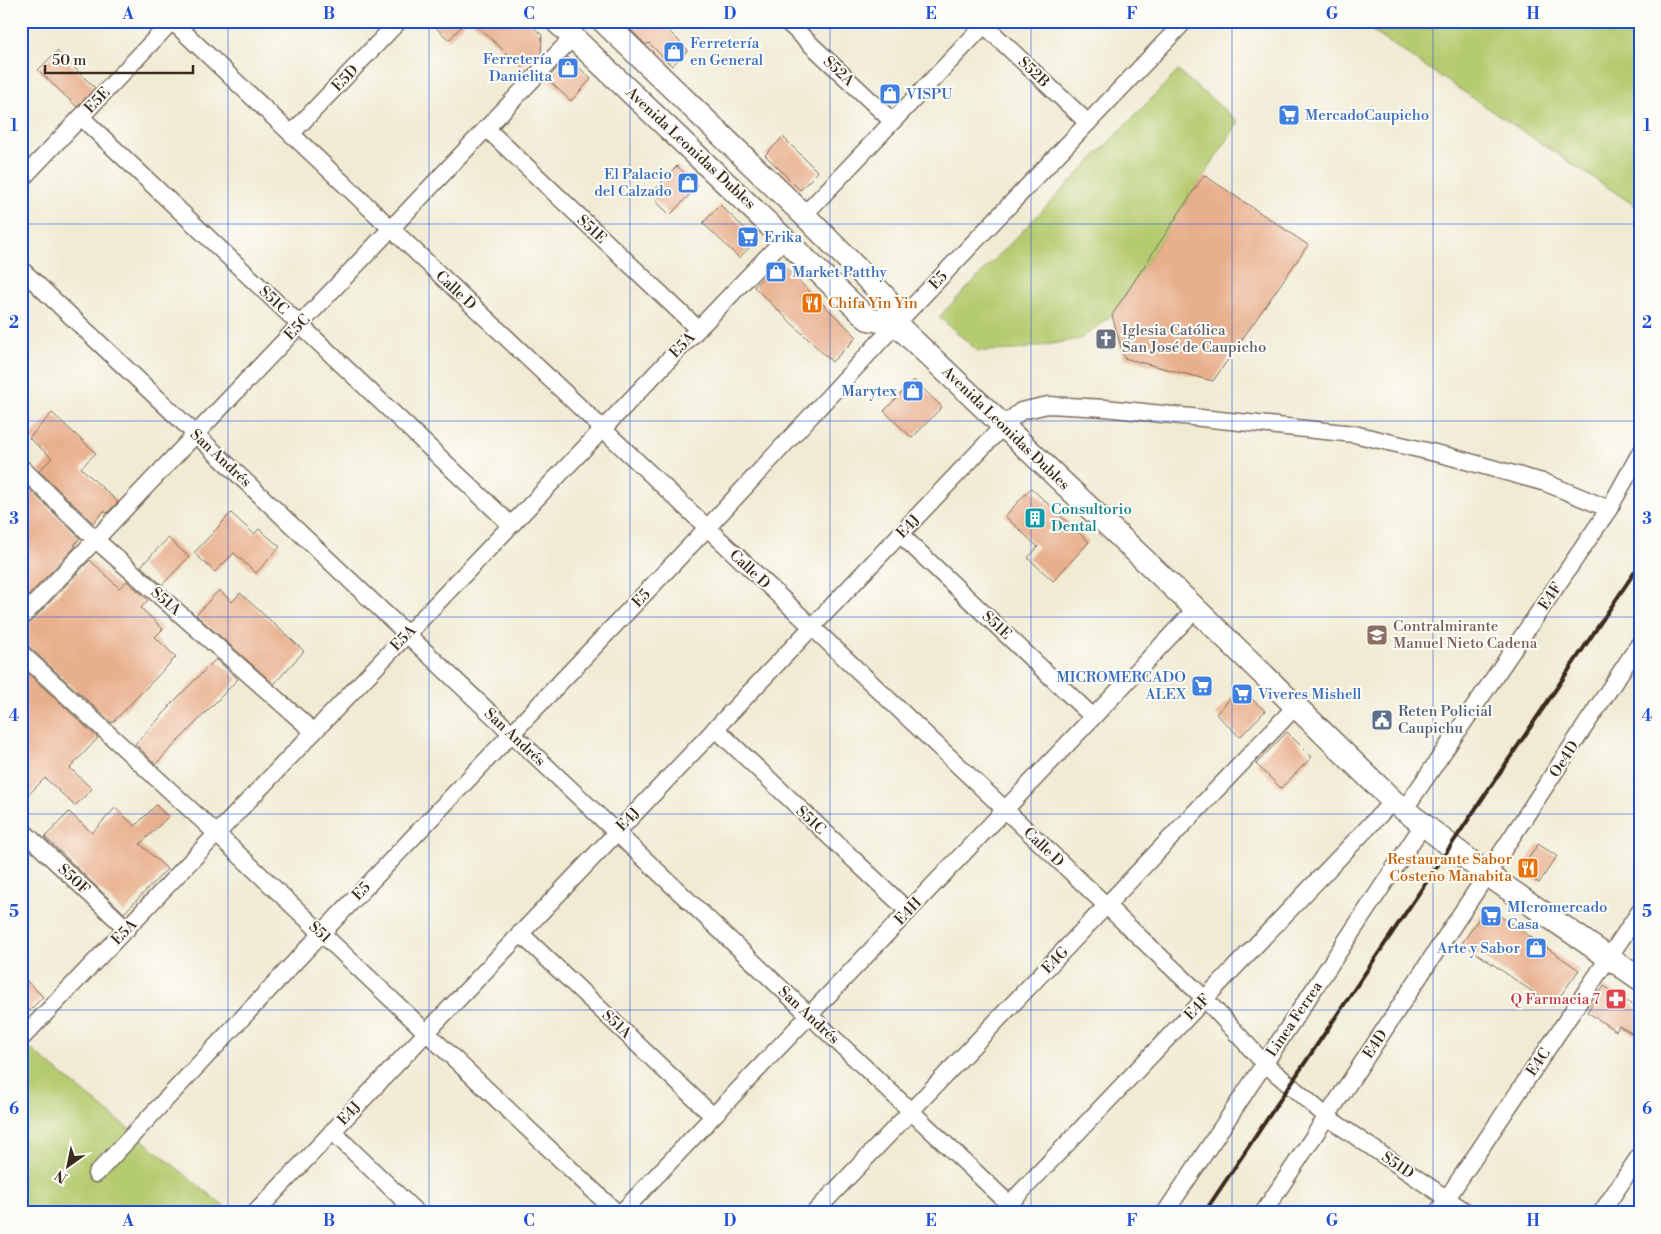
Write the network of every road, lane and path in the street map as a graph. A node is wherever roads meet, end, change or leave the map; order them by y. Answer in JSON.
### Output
{"nodes":[{"id":1,"x":172,"y":21,"type":"edge"},
{"id":2,"x":398,"y":21,"type":"edge"},
{"id":3,"x":556,"y":21,"type":"edge"},
{"id":4,"x":603,"y":21,"type":"edge"},
{"id":5,"x":786,"y":21,"type":"edge"},
{"id":6,"x":1185,"y":21,"type":"edge"},
{"id":7,"x":984,"y":22,"type":"edge"},
{"id":8,"x":574,"y":37,"type":"junction"},
{"id":9,"x":81,"y":117,"type":"junction"},
{"id":10,"x":892,"y":121,"type":"junction"},
{"id":11,"x":1088,"y":123,"type":"junction"},
{"id":12,"x":486,"y":128,"type":"junction"},
{"id":13,"x":291,"y":134,"type":"junction"},
{"id":14,"x":21,"y":180,"type":"edge"},
{"id":15,"x":804,"y":215,"type":"junction"},
{"id":16,"x":391,"y":228,"type":"junction"},
{"id":17,"x":785,"y":238,"type":"junction"},
{"id":18,"x":21,"y":269,"type":"edge"},
{"id":19,"x":896,"y":324,"type":"junction"},
{"id":20,"x":300,"y":325,"type":"junction"},
{"id":21,"x":698,"y":329,"type":"junction"},
{"id":22,"x":1003,"y":426,"type":"junction"},
{"id":23,"x":602,"y":429,"type":"junction"},
{"id":24,"x":196,"y":434,"type":"junction"},
{"id":25,"x":1640,"y":453,"type":"edge"},
{"id":26,"x":21,"y":467,"type":"edge"},
{"id":27,"x":1609,"y":509,"type":"junction"},
{"id":28,"x":511,"y":525,"type":"junction"},
{"id":29,"x":707,"y":528,"type":"junction"},
{"id":30,"x":900,"y":534,"type":"junction"},
{"id":31,"x":96,"y":540,"type":"junction"},
{"id":32,"x":1196,"y":609,"type":"junction"},
{"id":33,"x":21,"y":618,"type":"edge"},
{"id":34,"x":812,"y":627,"type":"junction"},
{"id":35,"x":407,"y":634,"type":"junction"},
{"id":36,"x":1640,"y":643,"type":"edge"},
{"id":37,"x":21,"y":653,"type":"edge"},
{"id":38,"x":1296,"y":706,"type":"junction"},
{"id":39,"x":1093,"y":717,"type":"junction"},
{"id":40,"x":715,"y":728,"type":"junction"},
{"id":41,"x":314,"y":732,"type":"junction"},
{"id":42,"x":512,"y":733,"type":"junction"},
{"id":43,"x":1399,"y":805,"type":"junction"},
{"id":44,"x":1005,"y":810,"type":"junction"},
{"id":45,"x":1423,"y":825,"type":"junction"},
{"id":46,"x":21,"y":829,"type":"edge"},
{"id":47,"x":616,"y":832,"type":"junction"},
{"id":48,"x":217,"y":834,"type":"junction"},
{"id":49,"x":1488,"y":875,"type":"junction"},
{"id":50,"x":1106,"y":906,"type":"junction"},
{"id":51,"x":908,"y":911,"type":"junction"},
{"id":52,"x":1640,"y":911,"type":"edge"},
{"id":53,"x":127,"y":929,"type":"junction"},
{"id":54,"x":322,"y":933,"type":"junction"},
{"id":55,"x":520,"y":933,"type":"junction"},
{"id":56,"x":1607,"y":957,"type":"junction"},
{"id":57,"x":1640,"y":979,"type":"edge"},
{"id":58,"x":1204,"y":999,"type":"junction"},
{"id":59,"x":809,"y":1015,"type":"junction"},
{"id":60,"x":426,"y":1032,"type":"junction"},
{"id":61,"x":21,"y":1039,"type":"edge"},
{"id":62,"x":1264,"y":1063,"type":"junction"},
{"id":63,"x":911,"y":1111,"type":"junction"},
{"id":64,"x":713,"y":1116,"type":"junction"},
{"id":65,"x":1327,"y":1117,"type":"junction"},
{"id":66,"x":332,"y":1131,"type":"junction"},
{"id":67,"x":1640,"y":1155,"type":"edge"},
{"id":68,"x":96,"y":1174,"type":"dead end"},
{"id":69,"x":1447,"y":1198,"type":"junction"},
{"id":70,"x":1005,"y":1209,"type":"edge"},
{"id":71,"x":255,"y":1213,"type":"edge"},
{"id":72,"x":417,"y":1213,"type":"edge"},
{"id":73,"x":617,"y":1213,"type":"edge"},
{"id":74,"x":621,"y":1213,"type":"edge"},
{"id":75,"x":814,"y":1213,"type":"edge"},
{"id":76,"x":1165,"y":1213,"type":"edge"},
{"id":77,"x":1263,"y":1213,"type":"edge"},
{"id":78,"x":1438,"y":1213,"type":"edge"},
{"id":79,"x":1468,"y":1213,"type":"edge"},
{"id":80,"x":1601,"y":1213,"type":"edge"}],
"edges":[{"from":1,"to":9,"type":"street","name":"E5E"},
{"from":1,"to":13,"type":"street","name":"Calle D"},
{"from":2,"to":13,"type":"street","name":"E5D"},
{"from":3,"to":8,"type":"main road","name":"Avenida Leonidas Dubles"},
{"from":4,"to":15,"type":"main road","name":"Avenida Leonidas Dubles"},
{"from":5,"to":10,"type":"street","name":"S52A"},
{"from":6,"to":11,"type":"street","name":"E5"},
{"from":7,"to":10,"type":"street"},
{"from":7,"to":11,"type":"street","name":"S52B"},
{"from":8,"to":12,"type":"street","name":"E5C"},
{"from":8,"to":17,"type":"main road","name":"Avenida Leonidas Dubles"},
{"from":9,"to":14,"type":"street","name":"E5E"},
{"from":9,"to":20,"type":"street","name":"S51C"},
{"from":10,"to":15,"type":"street"},
{"from":11,"to":19,"type":"street","name":"E5"},
{"from":12,"to":16,"type":"street","name":"E5C"},
{"from":12,"to":21,"type":"street","name":"S51E"},
{"from":13,"to":16,"type":"street","name":"Calle D"},
{"from":15,"to":19,"type":"main road","name":"Avenida Leonidas Dubles"},
{"from":16,"to":20,"type":"street","name":"E5C"},
{"from":16,"to":23,"type":"street","name":"Calle D"},
{"from":17,"to":19,"type":"main road","name":"Avenida Leonidas Dubles"},
{"from":17,"to":21,"type":"street","name":"E5A"},
{"from":18,"to":24,"type":"street","name":"San Andrés"},
{"from":19,"to":22,"type":"main road","name":"Avenida Leonidas Dubles"},
{"from":19,"to":29,"type":"street","name":"E5"},
{"from":20,"to":24,"type":"street","name":"E5C"},
{"from":20,"to":28,"type":"street","name":"S51C"},
{"from":21,"to":23,"type":"street","name":"E5A"},
{"from":22,"to":27,"type":"street","name":"E4J"},
{"from":22,"to":30,"type":"street","name":"E4J"},
{"from":22,"to":32,"type":"main road","name":"Avenida Leonidas Dubles"},
{"from":23,"to":28,"type":"street","name":"E5A"},
{"from":23,"to":29,"type":"street","name":"Calle D"},
{"from":24,"to":31,"type":"street","name":"E5C"},
{"from":24,"to":35,"type":"street","name":"San Andrés"},
{"from":25,"to":27,"type":"street","name":"E4F"},
{"from":26,"to":31,"type":"street","name":"S51A"},
{"from":27,"to":43,"type":"street","name":"E4F"},
{"from":28,"to":35,"type":"street","name":"E5A"},
{"from":29,"to":34,"type":"street","name":"Calle D"},
{"from":29,"to":42,"type":"street","name":"E5"},
{"from":30,"to":34,"type":"street","name":"E4J"},
{"from":30,"to":39,"type":"street","name":"S51E"},
{"from":31,"to":33,"type":"street","name":"E5C"},
{"from":31,"to":41,"type":"street","name":"S51A"},
{"from":32,"to":38,"type":"main road","name":"Avenida Leonidas Dubles"},
{"from":32,"to":39,"type":"street","name":"E4H"},
{"from":34,"to":40,"type":"street","name":"E4J"},
{"from":34,"to":44,"type":"street","name":"Calle D"},
{"from":35,"to":41,"type":"street","name":"E5A"},
{"from":35,"to":42,"type":"street","name":"San Andrés"},
{"from":36,"to":49,"type":"street","name":"Oe4D"},
{"from":37,"to":48,"type":"street","name":"S51"},
{"from":38,"to":43,"type":"main road","name":"Avenida Leonidas Dubles"},
{"from":38,"to":50,"type":"street","name":"E4G"},
{"from":39,"to":44,"type":"street","name":"E4H"},
{"from":40,"to":47,"type":"street","name":"E4J"},
{"from":40,"to":51,"type":"street","name":"S51C"},
{"from":41,"to":48,"type":"street","name":"E5A"},
{"from":42,"to":47,"type":"street","name":"San Andrés"},
{"from":42,"to":54,"type":"street","name":"E5"},
{"from":43,"to":45,"type":"main road","name":"Avenida Leonidas Dubles"},
{"from":43,"to":58,"type":"street","name":"E4F"},
{"from":44,"to":50,"type":"street","name":"Calle D"},
{"from":44,"to":51,"type":"street","name":"E4H"},
{"from":45,"to":49,"type":"main road","name":"Avenida Leonidas Dubles"},
{"from":45,"to":62,"type":"street","name":"Linea Ferrea"},
{"from":46,"to":53,"type":"street","name":"S50F"},
{"from":47,"to":55,"type":"street","name":"E4J"},
{"from":47,"to":59,"type":"street","name":"San Andrés"},
{"from":48,"to":53,"type":"street","name":"E5A"},
{"from":48,"to":54,"type":"street","name":"S51"},
{"from":49,"to":56,"type":"main road","name":"Avenida Leonidas Dubles"},
{"from":49,"to":65,"type":"street","name":"E4D"},
{"from":50,"to":58,"type":"street","name":"Calle D"},
{"from":50,"to":63,"type":"street","name":"E4G"},
{"from":51,"to":59,"type":"street","name":"E4H"},
{"from":52,"to":56,"type":"street","name":"E4C"},
{"from":53,"to":61,"type":"street","name":"E5A"},
{"from":54,"to":60,"type":"street","name":"S51"},
{"from":54,"to":68,"type":"street","name":"E5"},
{"from":55,"to":60,"type":"street","name":"E4J"},
{"from":55,"to":64,"type":"street","name":"S51A"},
{"from":56,"to":57,"type":"main road","name":"Avenida Leonidas Dubles"},
{"from":56,"to":69,"type":"street","name":"E4C"},
{"from":58,"to":62,"type":"street","name":"Calle D"},
{"from":58,"to":70,"type":"street","name":"E4F"},
{"from":59,"to":63,"type":"street","name":"San Andrés"},
{"from":59,"to":64,"type":"street","name":"E4H"},
{"from":60,"to":66,"type":"street","name":"E4J"},
{"from":60,"to":73,"type":"street","name":"S51"},
{"from":62,"to":65,"type":"street","name":"Calle D"},
{"from":62,"to":76,"type":"street","name":"Linea Ferrea"},
{"from":63,"to":70,"type":"street","name":"San Andrés"},
{"from":63,"to":75,"type":"street","name":"E4G"},
{"from":64,"to":74,"type":"street","name":"E4H"},
{"from":65,"to":69,"type":"street","name":"S51D"},
{"from":65,"to":77,"type":"street","name":"E4D"},
{"from":66,"to":71,"type":"street","name":"E4J"},
{"from":66,"to":72,"type":"street"},
{"from":67,"to":80,"type":"street"},
{"from":69,"to":78,"type":"street","name":"E4C"},
{"from":69,"to":79,"type":"street","name":"S51D"}]}
